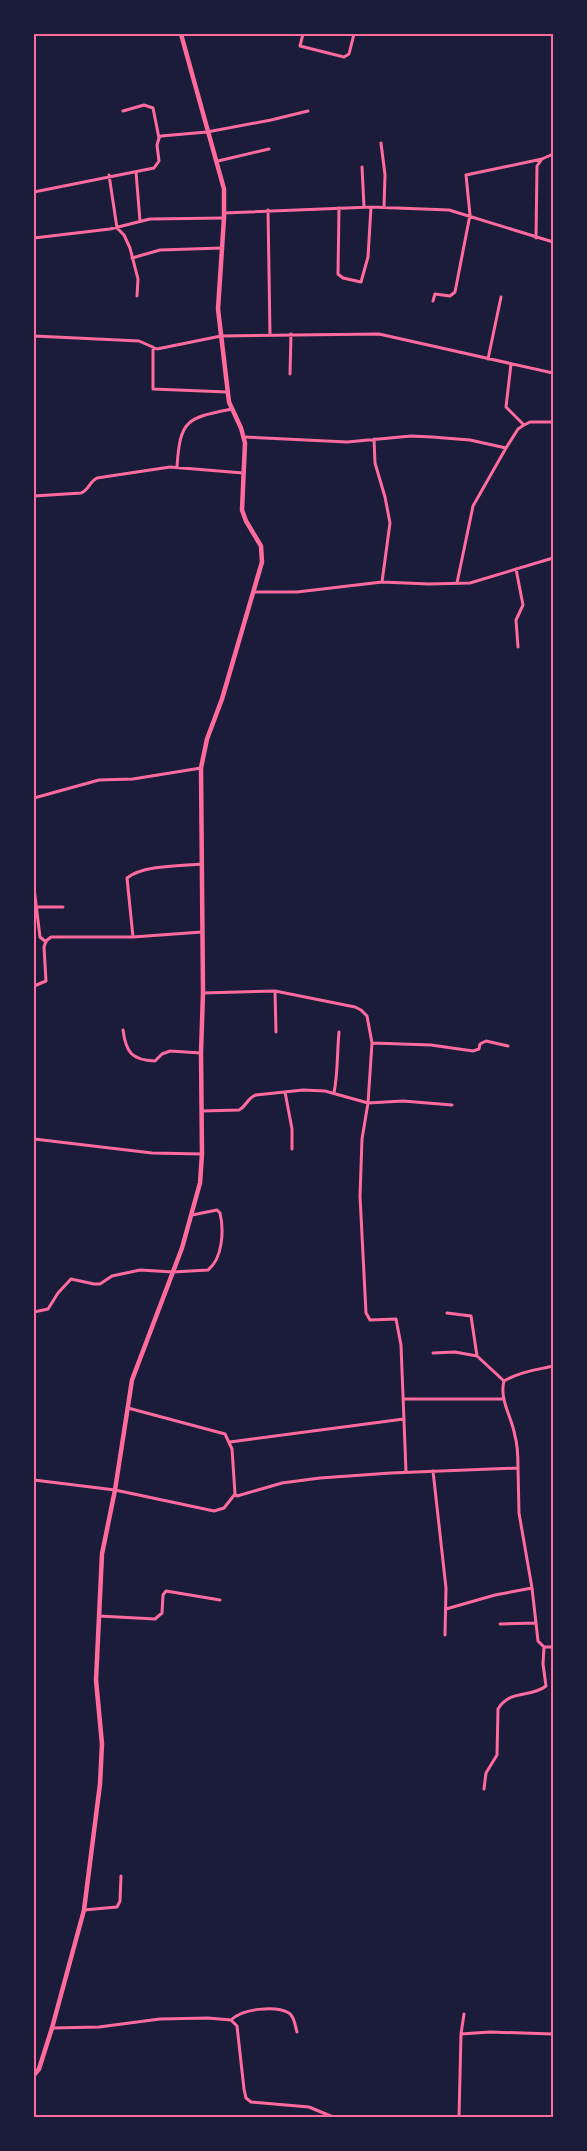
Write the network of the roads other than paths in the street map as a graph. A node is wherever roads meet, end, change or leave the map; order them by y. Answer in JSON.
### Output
{"nodes":[{"id":1,"x":182,"y":34,"type":"edge"},
{"id":2,"x":302,"y":34,"type":"edge"},
{"id":3,"x":354,"y":34,"type":"edge"},
{"id":4,"x":123,"y":111,"type":"dead end"},
{"id":5,"x":308,"y":111,"type":"dead end"},
{"id":6,"x":207,"y":132,"type":"junction"},
{"id":7,"x":158,"y":138,"type":"junction"},
{"id":8,"x":381,"y":143,"type":"dead end"},
{"id":9,"x":269,"y":149,"type":"dead end"},
{"id":10,"x":553,"y":154,"type":"edge"},
{"id":11,"x":542,"y":159,"type":"junction"},
{"id":12,"x":218,"y":161,"type":"junction"},
{"id":13,"x":362,"y":167,"type":"dead end"},
{"id":14,"x":136,"y":172,"type":"junction"},
{"id":15,"x":109,"y":175,"type":"junction"},
{"id":16,"x":34,"y":192,"type":"edge"},
{"id":17,"x":371,"y":206,"type":"junction"},
{"id":18,"x":364,"y":207,"type":"junction"},
{"id":19,"x":384,"y":207,"type":"junction"},
{"id":20,"x":339,"y":208,"type":"junction"},
{"id":21,"x":268,"y":210,"type":"junction"},
{"id":22,"x":470,"y":215,"type":"junction"},
{"id":23,"x":224,"y":216,"type":"junction"},
{"id":24,"x":140,"y":221,"type":"junction"},
{"id":25,"x":117,"y":228,"type":"junction"},
{"id":26,"x":34,"y":238,"type":"edge"},
{"id":27,"x":536,"y":238,"type":"junction"},
{"id":28,"x":553,"y":242,"type":"edge"},
{"id":29,"x":222,"y":248,"type":"junction"},
{"id":30,"x":132,"y":258,"type":"junction"},
{"id":31,"x":136,"y":296,"type":"dead end"},
{"id":32,"x":500,"y":297,"type":"dead end"},
{"id":33,"x":433,"y":301,"type":"dead end"},
{"id":34,"x":270,"y":334,"type":"junction"},
{"id":35,"x":291,"y":334,"type":"junction"},
{"id":36,"x":34,"y":336,"type":"edge"},
{"id":37,"x":221,"y":336,"type":"junction"},
{"id":38,"x":153,"y":347,"type":"junction"},
{"id":39,"x":488,"y":359,"type":"junction"},
{"id":40,"x":511,"y":364,"type":"junction"},
{"id":41,"x":553,"y":373,"type":"edge"},
{"id":42,"x":290,"y":374,"type":"dead end"},
{"id":43,"x":227,"y":392,"type":"junction"},
{"id":44,"x":232,"y":409,"type":"junction"},
{"id":45,"x":553,"y":422,"type":"edge"},
{"id":46,"x":524,"y":425,"type":"junction"},
{"id":47,"x":244,"y":437,"type":"junction"},
{"id":48,"x":374,"y":439,"type":"junction"},
{"id":49,"x":506,"y":448,"type":"junction"},
{"id":50,"x":177,"y":467,"type":"junction"},
{"id":51,"x":243,"y":473,"type":"junction"},
{"id":52,"x":34,"y":496,"type":"edge"},
{"id":53,"x":553,"y":558,"type":"edge"},
{"id":54,"x":516,"y":569,"type":"junction"},
{"id":55,"x":382,"y":582,"type":"junction"},
{"id":56,"x":456,"y":583,"type":"junction"},
{"id":57,"x":254,"y":592,"type":"junction"},
{"id":58,"x":518,"y":647,"type":"dead end"},
{"id":59,"x":201,"y":768,"type":"junction"},
{"id":60,"x":34,"y":798,"type":"edge"},
{"id":61,"x":202,"y":864,"type":"junction"},
{"id":62,"x":34,"y":888,"type":"edge"},
{"id":63,"x":63,"y":906,"type":"dead end"},
{"id":64,"x":36,"y":907,"type":"junction"},
{"id":65,"x":203,"y":932,"type":"junction"},
{"id":66,"x":133,"y":937,"type":"junction"},
{"id":67,"x":46,"y":942,"type":"junction"},
{"id":68,"x":34,"y":986,"type":"edge"},
{"id":69,"x":275,"y":991,"type":"junction"},
{"id":70,"x":203,"y":992,"type":"junction"},
{"id":71,"x":123,"y":1030,"type":"dead end"},
{"id":72,"x":276,"y":1032,"type":"dead end"},
{"id":73,"x":339,"y":1032,"type":"dead end"},
{"id":74,"x":372,"y":1043,"type":"junction"},
{"id":75,"x":508,"y":1046,"type":"dead end"},
{"id":76,"x":201,"y":1053,"type":"junction"},
{"id":77,"x":285,"y":1092,"type":"junction"},
{"id":78,"x":334,"y":1092,"type":"junction"},
{"id":79,"x":368,"y":1102,"type":"junction"},
{"id":80,"x":452,"y":1105,"type":"dead end"},
{"id":81,"x":202,"y":1111,"type":"junction"},
{"id":82,"x":34,"y":1139,"type":"edge"},
{"id":83,"x":292,"y":1150,"type":"dead end"},
{"id":84,"x":202,"y":1154,"type":"junction"},
{"id":85,"x":192,"y":1215,"type":"junction"},
{"id":86,"x":173,"y":1272,"type":"junction"},
{"id":87,"x":34,"y":1312,"type":"edge"},
{"id":88,"x":446,"y":1313,"type":"dead end"},
{"id":89,"x":433,"y":1353,"type":"dead end"},
{"id":90,"x":476,"y":1356,"type":"junction"},
{"id":91,"x":553,"y":1366,"type":"edge"},
{"id":92,"x":504,"y":1381,"type":"junction"},
{"id":93,"x":404,"y":1399,"type":"junction"},
{"id":94,"x":503,"y":1399,"type":"junction"},
{"id":95,"x":128,"y":1408,"type":"junction"},
{"id":96,"x":404,"y":1419,"type":"junction"},
{"id":97,"x":230,"y":1442,"type":"junction"},
{"id":98,"x":518,"y":1468,"type":"junction"},
{"id":99,"x":433,"y":1471,"type":"junction"},
{"id":100,"x":406,"y":1472,"type":"junction"},
{"id":101,"x":34,"y":1480,"type":"edge"},
{"id":102,"x":115,"y":1490,"type":"junction"},
{"id":103,"x":235,"y":1494,"type":"junction"},
{"id":104,"x":532,"y":1588,"type":"junction"},
{"id":105,"x":220,"y":1600,"type":"dead end"},
{"id":106,"x":446,"y":1608,"type":"junction"},
{"id":107,"x":99,"y":1616,"type":"junction"},
{"id":108,"x":536,"y":1623,"type":"junction"},
{"id":109,"x":500,"y":1624,"type":"dead end"},
{"id":110,"x":445,"y":1635,"type":"dead end"},
{"id":111,"x":544,"y":1647,"type":"junction"},
{"id":112,"x":553,"y":1647,"type":"edge"},
{"id":113,"x":484,"y":1789,"type":"dead end"},
{"id":114,"x":121,"y":1876,"type":"dead end"},
{"id":115,"x":84,"y":1910,"type":"junction"},
{"id":116,"x":464,"y":2014,"type":"dead end"},
{"id":117,"x":231,"y":2020,"type":"junction"},
{"id":118,"x":52,"y":2028,"type":"junction"},
{"id":119,"x":297,"y":2032,"type":"dead end"},
{"id":120,"x":462,"y":2034,"type":"junction"},
{"id":121,"x":553,"y":2034,"type":"edge"},
{"id":122,"x":34,"y":2075,"type":"edge"},
{"id":123,"x":333,"y":2117,"type":"edge"},
{"id":124,"x":459,"y":2117,"type":"edge"}],
"edges":[{"from":1,"to":6,"type":"street"},
{"from":2,"to":3,"type":"street"},
{"from":4,"to":7,"type":"street"},
{"from":5,"to":6,"type":"street"},
{"from":6,"to":7,"type":"street"},
{"from":6,"to":12,"type":"street"},
{"from":7,"to":14,"type":"street"},
{"from":8,"to":19,"type":"street"},
{"from":9,"to":12,"type":"street"},
{"from":10,"to":11,"type":"street"},
{"from":11,"to":22,"type":"street"},
{"from":11,"to":27,"type":"street"},
{"from":12,"to":23,"type":"street"},
{"from":13,"to":18,"type":"street"},
{"from":14,"to":15,"type":"street"},
{"from":14,"to":24,"type":"street"},
{"from":15,"to":16,"type":"street"},
{"from":15,"to":25,"type":"street"},
{"from":17,"to":18,"type":"street"},
{"from":17,"to":19,"type":"street"},
{"from":17,"to":20,"type":"street"},
{"from":18,"to":20,"type":"street"},
{"from":19,"to":22,"type":"street"},
{"from":20,"to":21,"type":"street"},
{"from":21,"to":23,"type":"street"},
{"from":21,"to":34,"type":"street"},
{"from":22,"to":27,"type":"street"},
{"from":22,"to":33,"type":"street"},
{"from":23,"to":24,"type":"street"},
{"from":23,"to":29,"type":"street"},
{"from":24,"to":25,"type":"street"},
{"from":25,"to":26,"type":"street"},
{"from":25,"to":30,"type":"street"},
{"from":27,"to":28,"type":"street"},
{"from":29,"to":30,"type":"street"},
{"from":29,"to":37,"type":"street"},
{"from":30,"to":31,"type":"street"},
{"from":32,"to":39,"type":"street"},
{"from":34,"to":35,"type":"street"},
{"from":34,"to":37,"type":"street"},
{"from":35,"to":39,"type":"street"},
{"from":35,"to":42,"type":"street"},
{"from":36,"to":38,"type":"street"},
{"from":37,"to":38,"type":"street"},
{"from":37,"to":43,"type":"street"},
{"from":38,"to":43,"type":"street"},
{"from":39,"to":40,"type":"street"},
{"from":40,"to":41,"type":"street"},
{"from":40,"to":46,"type":"street"},
{"from":43,"to":44,"type":"street"},
{"from":44,"to":47,"type":"street"},
{"from":44,"to":50,"type":"street"},
{"from":45,"to":46,"type":"street"},
{"from":46,"to":49,"type":"street"},
{"from":47,"to":48,"type":"street"},
{"from":47,"to":51,"type":"street"},
{"from":48,"to":49,"type":"street"},
{"from":48,"to":55,"type":"street"},
{"from":49,"to":56,"type":"street"},
{"from":50,"to":51,"type":"street"},
{"from":50,"to":52,"type":"street"},
{"from":51,"to":57,"type":"street"},
{"from":53,"to":54,"type":"street"},
{"from":54,"to":56,"type":"street"},
{"from":54,"to":58,"type":"street"},
{"from":55,"to":56,"type":"street"},
{"from":55,"to":57,"type":"street"},
{"from":57,"to":59,"type":"street"},
{"from":59,"to":60,"type":"street"},
{"from":59,"to":61,"type":"street"},
{"from":61,"to":65,"type":"street"},
{"from":61,"to":66,"type":"street"},
{"from":62,"to":64,"type":"street"},
{"from":63,"to":64,"type":"street"},
{"from":64,"to":67,"type":"street"},
{"from":65,"to":66,"type":"street"},
{"from":65,"to":70,"type":"street"},
{"from":66,"to":67,"type":"street"},
{"from":67,"to":68,"type":"street"},
{"from":69,"to":70,"type":"street"},
{"from":69,"to":72,"type":"street"},
{"from":69,"to":74,"type":"street"},
{"from":70,"to":76,"type":"street"},
{"from":71,"to":76,"type":"street"},
{"from":73,"to":78,"type":"street"},
{"from":74,"to":75,"type":"street"},
{"from":74,"to":79,"type":"street"},
{"from":76,"to":81,"type":"street"},
{"from":77,"to":78,"type":"street"},
{"from":77,"to":81,"type":"street"},
{"from":77,"to":83,"type":"street"},
{"from":78,"to":79,"type":"street"},
{"from":79,"to":80,"type":"street"},
{"from":79,"to":93,"type":"street"},
{"from":81,"to":84,"type":"street"},
{"from":82,"to":84,"type":"street"},
{"from":84,"to":85,"type":"street"},
{"from":85,"to":86,"type":"street"},
{"from":85,"to":86,"type":"street"},
{"from":86,"to":87,"type":"street"},
{"from":86,"to":95,"type":"street"},
{"from":88,"to":90,"type":"street"},
{"from":89,"to":90,"type":"street"},
{"from":90,"to":92,"type":"street"},
{"from":91,"to":92,"type":"street"},
{"from":92,"to":94,"type":"street"},
{"from":93,"to":94,"type":"street"},
{"from":93,"to":96,"type":"street"},
{"from":94,"to":98,"type":"street"},
{"from":95,"to":97,"type":"street"},
{"from":95,"to":102,"type":"street"},
{"from":96,"to":97,"type":"street"},
{"from":96,"to":100,"type":"street"},
{"from":97,"to":103,"type":"street"},
{"from":98,"to":99,"type":"street"},
{"from":98,"to":104,"type":"street"},
{"from":99,"to":100,"type":"street"},
{"from":99,"to":106,"type":"street"},
{"from":100,"to":103,"type":"street"},
{"from":101,"to":102,"type":"street"},
{"from":102,"to":103,"type":"street"},
{"from":102,"to":107,"type":"street"},
{"from":104,"to":106,"type":"street"},
{"from":104,"to":108,"type":"street"},
{"from":105,"to":107,"type":"street"},
{"from":106,"to":110,"type":"street"},
{"from":107,"to":115,"type":"street"},
{"from":108,"to":109,"type":"street"},
{"from":108,"to":111,"type":"street"},
{"from":111,"to":112,"type":"street"},
{"from":111,"to":113,"type":"street"},
{"from":114,"to":115,"type":"street"},
{"from":115,"to":118,"type":"street"},
{"from":116,"to":120,"type":"street"},
{"from":117,"to":118,"type":"street"},
{"from":117,"to":119,"type":"street"},
{"from":117,"to":123,"type":"street"},
{"from":118,"to":122,"type":"street"},
{"from":120,"to":121,"type":"street"},
{"from":120,"to":124,"type":"street"}]}
